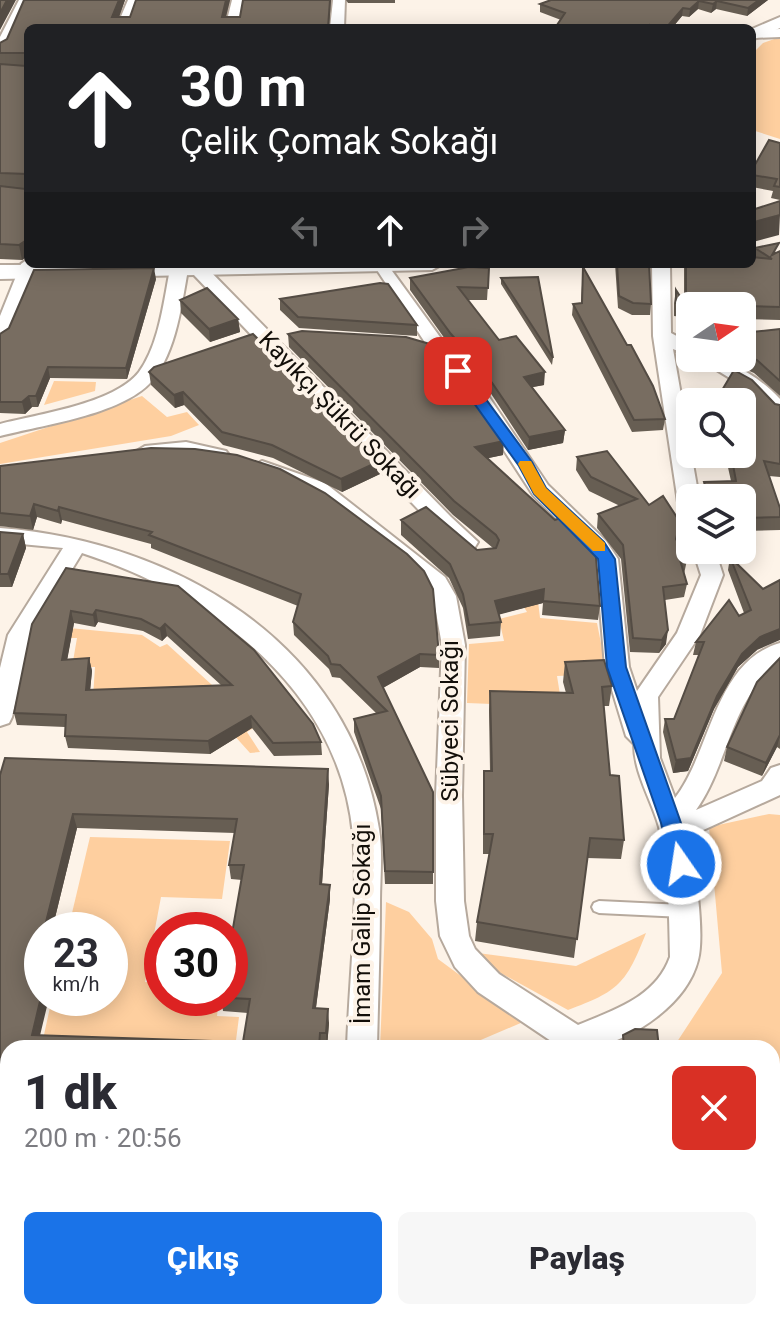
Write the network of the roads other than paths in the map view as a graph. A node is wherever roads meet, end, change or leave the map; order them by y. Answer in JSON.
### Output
{"nodes":[{"id":1,"x":25,"y":0,"type":"edge"},
{"id":2,"x":134,"y":0,"type":"edge"},
{"id":3,"x":238,"y":0,"type":"edge"},
{"id":4,"x":339,"y":0,"type":"edge"},
{"id":5,"x":780,"y":22,"type":"edge"},
{"id":6,"x":125,"y":24,"type":"edge"},
{"id":7,"x":233,"y":24,"type":"edge"},
{"id":8,"x":337,"y":24,"type":"edge"},
{"id":9,"x":756,"y":33,"type":"edge"},
{"id":10,"x":780,"y":33,"type":"edge"},
{"id":11,"x":756,"y":34,"type":"edge"},
{"id":12,"x":0,"y":51,"type":"edge"},
{"id":13,"x":28,"y":268,"type":"edge"},
{"id":14,"x":186,"y":268,"type":"edge"},
{"id":15,"x":381,"y":268,"type":"edge"},
{"id":16,"x":661,"y":268,"type":"edge"},
{"id":17,"x":0,"y":272,"type":"edge"},
{"id":18,"x":262,"y":334,"type":"junction"},
{"id":19,"x":290,"y":336,"type":"edge"},
{"id":20,"x":662,"y":336,"type":"junction"},
{"id":21,"x":0,"y":338,"type":"edge"},
{"id":22,"x":407,"y":342,"type":"edge"},
{"id":23,"x":233,"y":343,"type":"edge"},
{"id":24,"x":676,"y":343,"type":"edge"},
{"id":25,"x":441,"y":352,"type":"junction"},
{"id":26,"x":177,"y":363,"type":"edge"},
{"id":27,"x":731,"y":372,"type":"edge"},
{"id":28,"x":149,"y":373,"type":"junction"},
{"id":29,"x":780,"y":410,"type":"edge"},
{"id":30,"x":0,"y":430,"type":"edge"},
{"id":31,"x":117,"y":456,"type":"edge"},
{"id":32,"x":686,"y":484,"type":"edge"},
{"id":33,"x":0,"y":535,"type":"edge"},
{"id":34,"x":77,"y":544,"type":"junction"},
{"id":35,"x":484,"y":556,"type":"edge"},
{"id":36,"x":708,"y":564,"type":"edge"},
{"id":37,"x":780,"y":651,"type":"edge"},
{"id":38,"x":0,"y":717,"type":"edge"},
{"id":39,"x":647,"y":758,"type":"junction"},
{"id":40,"x":320,"y":770,"type":"edge"},
{"id":41,"x":352,"y":771,"type":"junction"},
{"id":42,"x":780,"y":775,"type":"edge"},
{"id":43,"x":672,"y":828,"type":"junction"},
{"id":44,"x":599,"y":907,"type":"dead end"},
{"id":45,"x":683,"y":911,"type":"junction"},
{"id":46,"x":362,"y":1040,"type":"edge"},
{"id":47,"x":561,"y":1040,"type":"edge"},
{"id":48,"x":578,"y":1040,"type":"edge"}],
"edges":[{"from":1,"to":12,"type":"street"},
{"from":2,"to":6,"type":"street"},
{"from":3,"to":7,"type":"street"},
{"from":4,"to":8,"type":"street"},
{"from":5,"to":9,"type":"street"},
{"from":10,"to":11,"type":"street"},
{"from":13,"to":14,"type":"street"},
{"from":13,"to":17,"type":"street"},
{"from":13,"to":21,"type":"street"},
{"from":14,"to":18,"type":"street","name":"Kayıkçı Şükrü Sokağı"},
{"from":14,"to":28,"type":"street"},
{"from":15,"to":25,"type":"street"},
{"from":16,"to":20,"type":"street"},
{"from":18,"to":19,"type":"street"},
{"from":18,"to":23,"type":"street"},
{"from":18,"to":35,"type":"street","name":"Kayıkçı Şükrü Sokağı"},
{"from":20,"to":24,"type":"street"},
{"from":20,"to":32,"type":"street"},
{"from":22,"to":25,"type":"street"},
{"from":25,"to":39,"type":"street"},
{"from":26,"to":28,"type":"street"},
{"from":27,"to":29,"type":"street"},
{"from":28,"to":30,"type":"street"},
{"from":31,"to":47,"type":"street","name":"Sübyeci Sokağı"},
{"from":33,"to":34,"type":"street","name":"İmam Galip Sokağı"},
{"from":34,"to":38,"type":"street"},
{"from":34,"to":41,"type":"street","name":"İmam Galip Sokağı"},
{"from":36,"to":39,"type":"street"},
{"from":37,"to":43,"type":"street"},
{"from":39,"to":43,"type":"street"},
{"from":40,"to":41,"type":"street"},
{"from":41,"to":46,"type":"street","name":"İmam Galip Sokağı"},
{"from":42,"to":43,"type":"street"},
{"from":43,"to":45,"type":"street"},
{"from":44,"to":45,"type":"lane"},
{"from":45,"to":48,"type":"street"}]}
